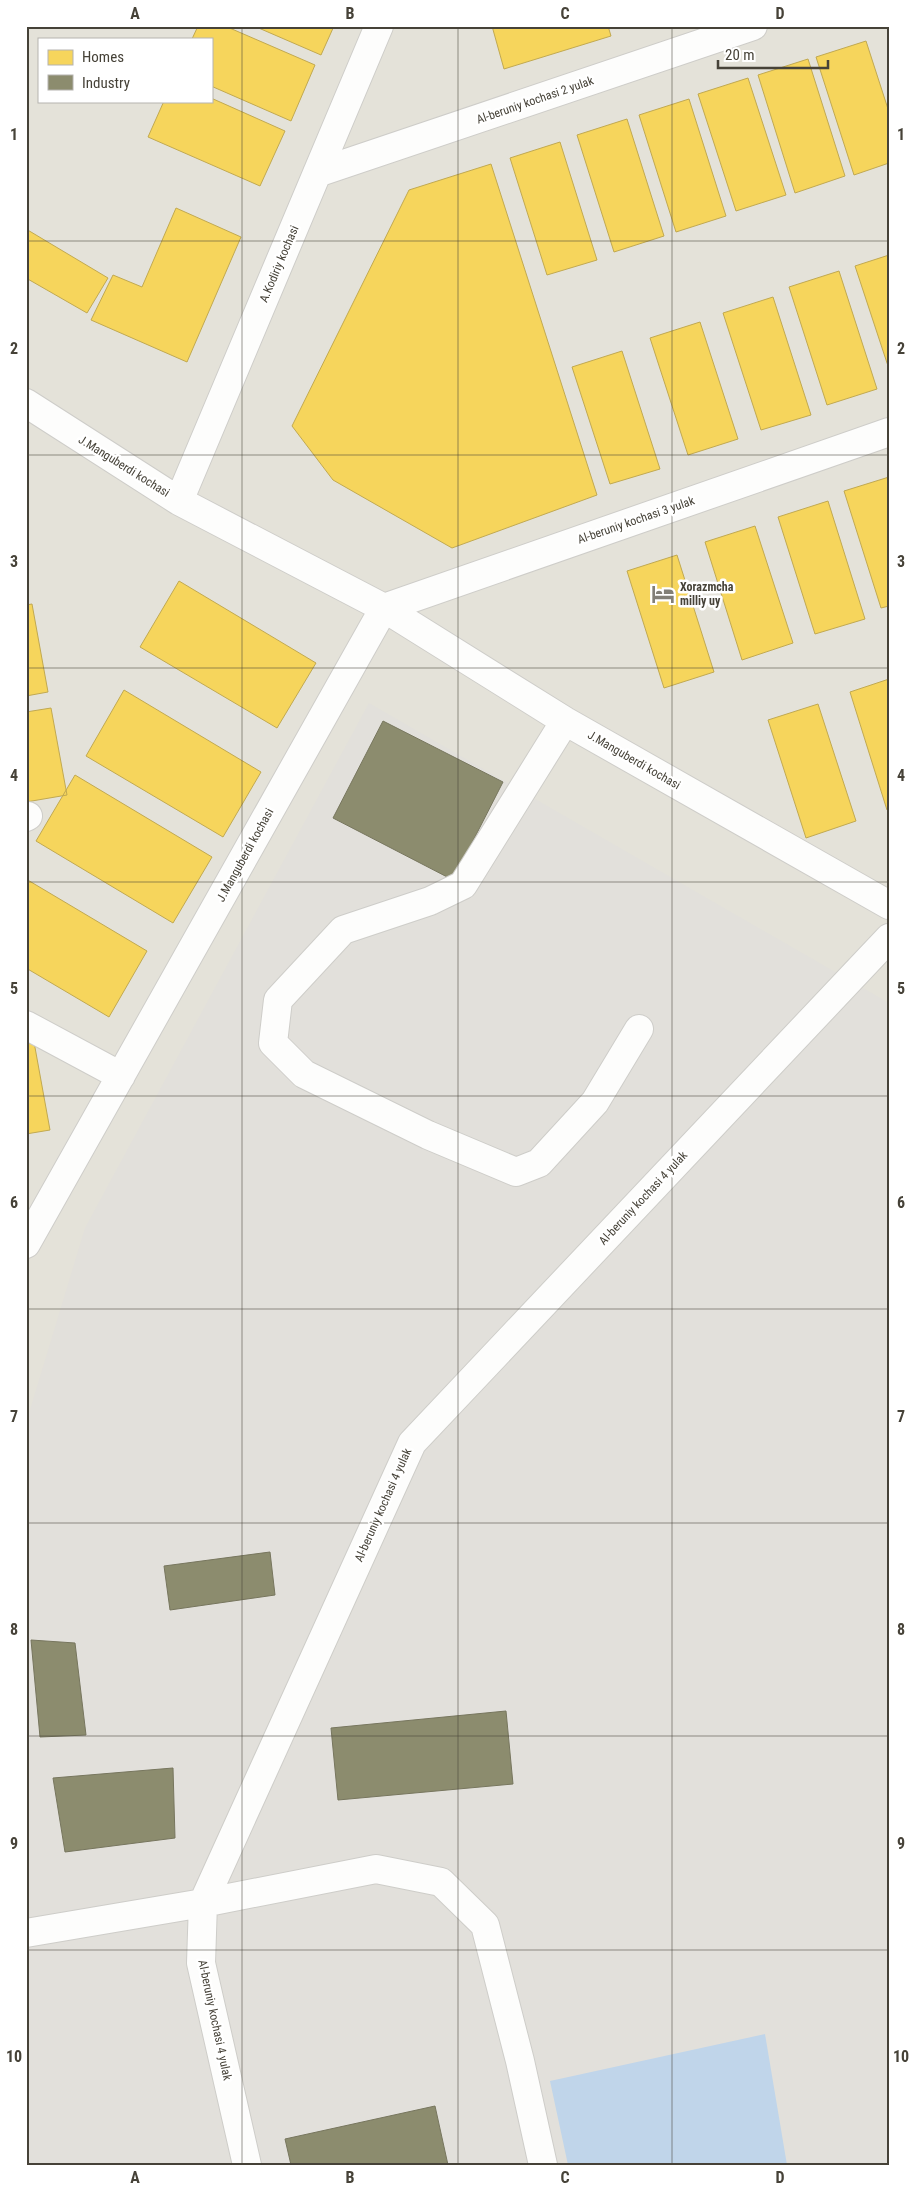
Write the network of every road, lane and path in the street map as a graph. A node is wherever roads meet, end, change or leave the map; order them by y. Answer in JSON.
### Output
{"nodes":[{"id":1,"x":379,"y":26,"type":"edge"},
{"id":2,"x":753,"y":26,"type":"edge"},
{"id":3,"x":317,"y":173,"type":"junction"},
{"id":4,"x":26,"y":403,"type":"edge"},
{"id":5,"x":889,"y":432,"type":"edge"},
{"id":6,"x":179,"y":501,"type":"junction"},
{"id":7,"x":384,"y":608,"type":"junction"},
{"id":8,"x":565,"y":721,"type":"junction"},
{"id":9,"x":889,"y":905,"type":"edge"},
{"id":10,"x":889,"y":938,"type":"edge"},
{"id":11,"x":26,"y":1025,"type":"edge"},
{"id":12,"x":639,"y":1029,"type":"dead end"},
{"id":13,"x":121,"y":1076,"type":"junction"},
{"id":14,"x":26,"y":1244,"type":"edge"},
{"id":15,"x":203,"y":1903,"type":"junction"},
{"id":16,"x":26,"y":1934,"type":"edge"},
{"id":17,"x":247,"y":2165,"type":"edge"},
{"id":18,"x":543,"y":2165,"type":"edge"}],
"edges":[{"from":1,"to":3,"type":"street","name":"A.Kodiriy kochasi"},
{"from":2,"to":3,"type":"street","name":"Al-beruniy kochasi 2 yulak"},
{"from":3,"to":6,"type":"street","name":"A.Kodiriy kochasi"},
{"from":4,"to":6,"type":"street","name":"J.Manguberdi kochasi"},
{"from":5,"to":7,"type":"street","name":"Al-beruniy kochasi 3 yulak"},
{"from":6,"to":7,"type":"street","name":"J.Manguberdi kochasi"},
{"from":7,"to":8,"type":"street","name":"J.Manguberdi kochasi"},
{"from":7,"to":13,"type":"street","name":"J.Manguberdi kochasi"},
{"from":8,"to":9,"type":"street","name":"J.Manguberdi kochasi"},
{"from":8,"to":12,"type":"street"},
{"from":10,"to":15,"type":"street","name":"Al-beruniy kochasi 4 yulak"},
{"from":11,"to":13,"type":"street"},
{"from":13,"to":14,"type":"street","name":"J.Manguberdi kochasi"},
{"from":15,"to":16,"type":"street"},
{"from":15,"to":17,"type":"street","name":"Al-beruniy kochasi 4 yulak"},
{"from":15,"to":18,"type":"street"}]}
